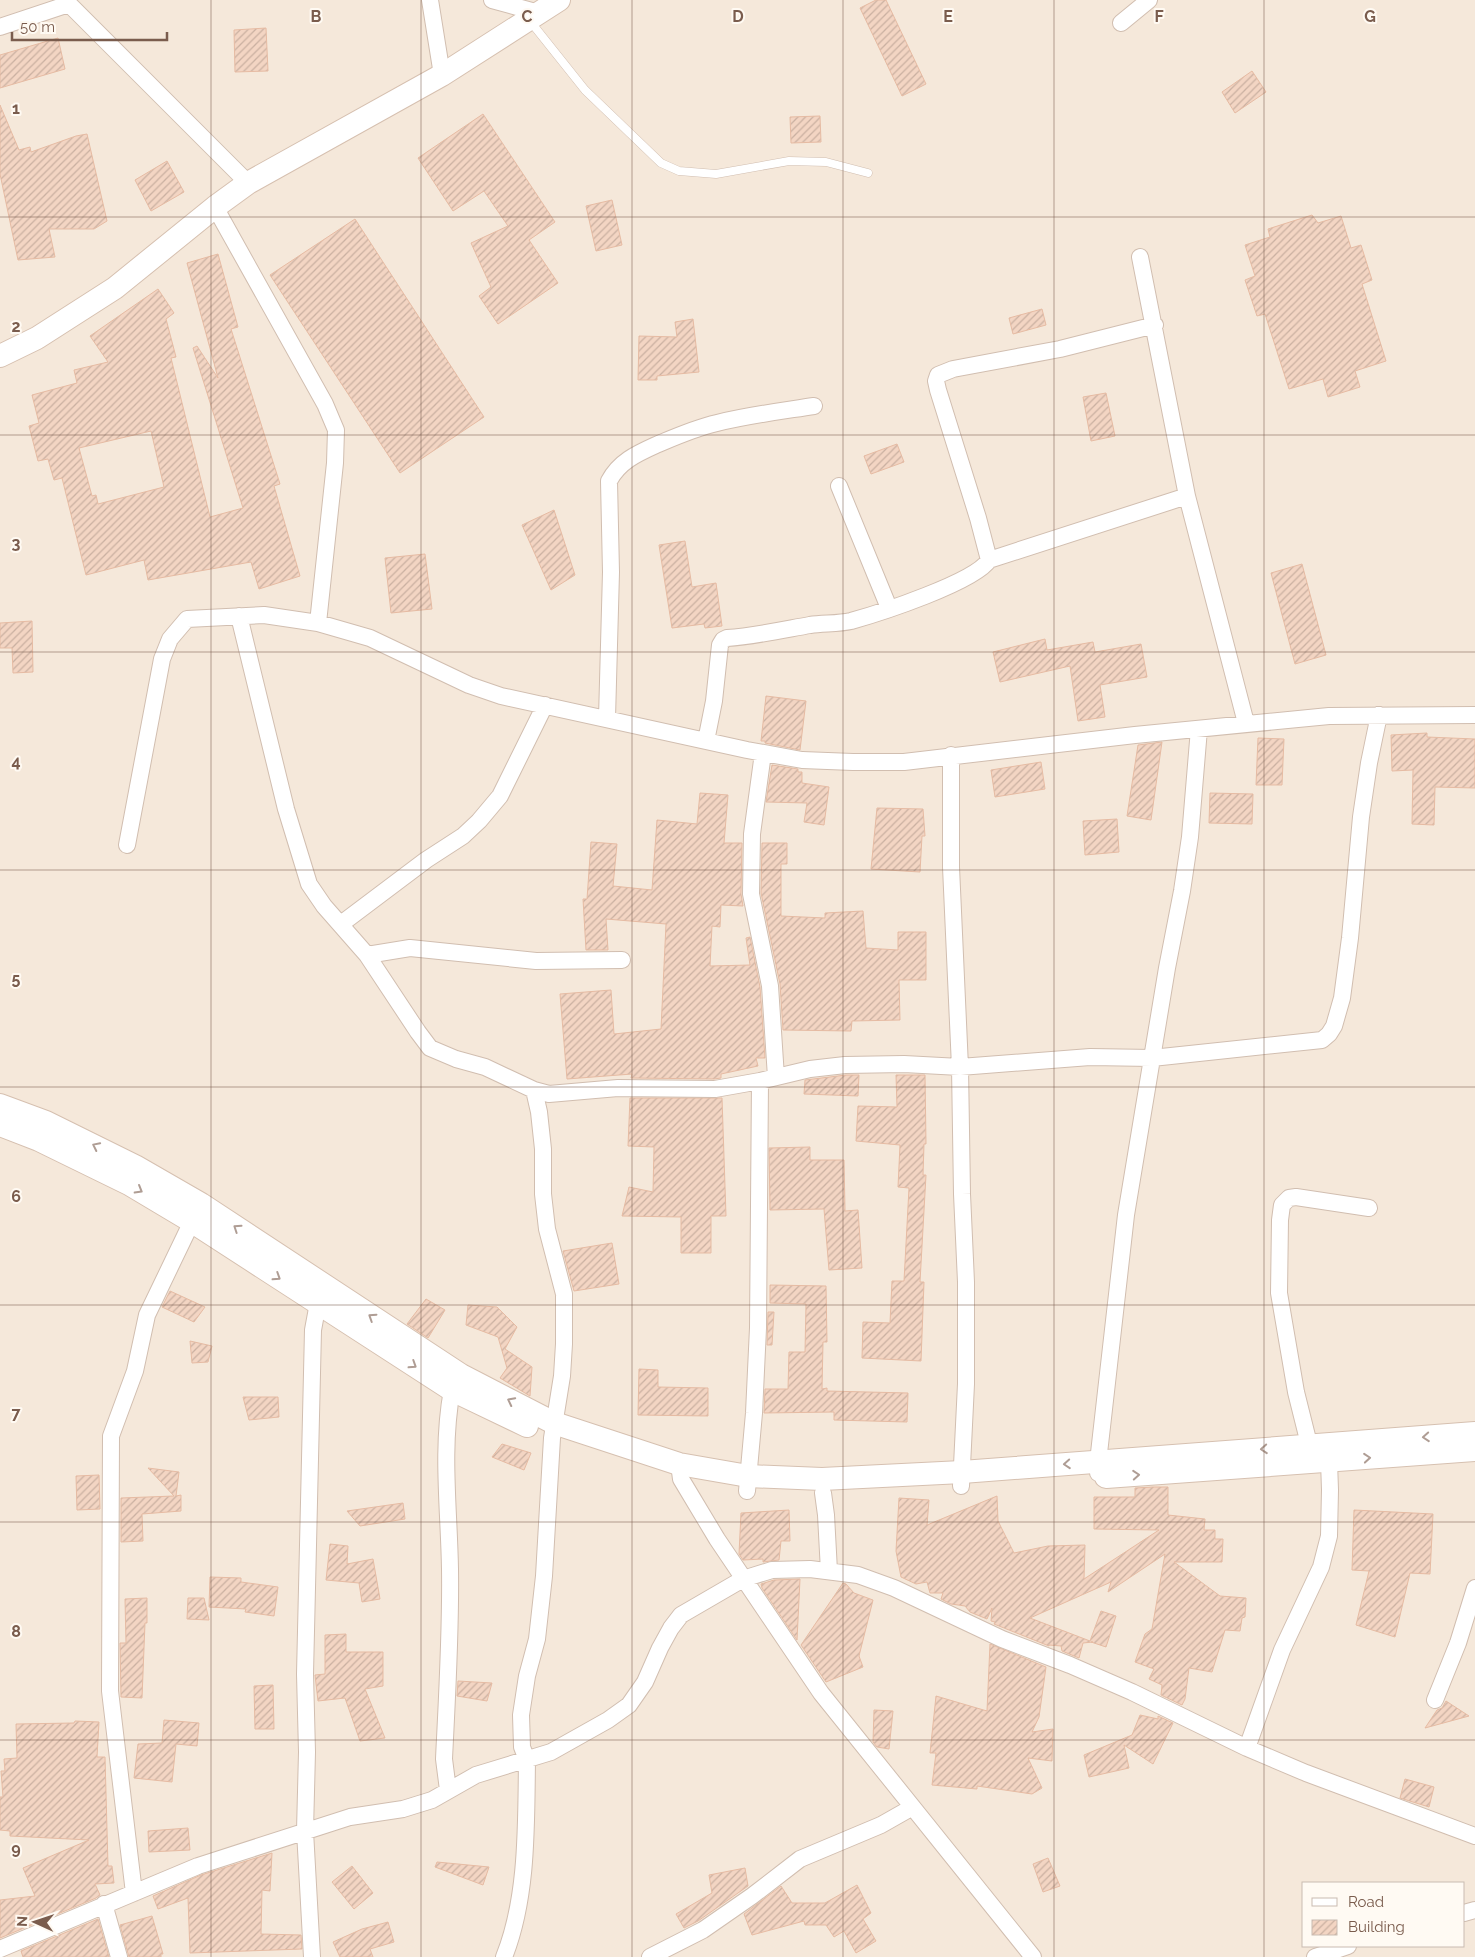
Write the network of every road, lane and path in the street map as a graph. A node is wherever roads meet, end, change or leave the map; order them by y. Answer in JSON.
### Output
{"nodes":[{"id":1,"x":430,"y":0,"type":"edge"},
{"id":2,"x":492,"y":0,"type":"edge"},
{"id":3,"x":559,"y":0,"type":"edge"},
{"id":4,"x":1149,"y":0,"type":"edge"},
{"id":5,"x":69,"y":2,"type":"edge"},
{"id":6,"x":534,"y":16,"type":"junction"},
{"id":7,"x":1121,"y":23,"type":"dead end"},
{"id":8,"x":0,"y":27,"type":"edge"},
{"id":9,"x":442,"y":76,"type":"junction"},
{"id":10,"x":868,"y":173,"type":"dead end"},
{"id":11,"x":248,"y":183,"type":"junction"},
{"id":12,"x":215,"y":207,"type":"junction"},
{"id":13,"x":1140,"y":257,"type":"dead end"},
{"id":14,"x":1154,"y":325,"type":"junction"},
{"id":15,"x":0,"y":356,"type":"edge"},
{"id":16,"x":814,"y":406,"type":"dead end"},
{"id":17,"x":839,"y":486,"type":"dead end"},
{"id":18,"x":1187,"y":496,"type":"junction"},
{"id":19,"x":989,"y":560,"type":"junction"},
{"id":20,"x":890,"y":608,"type":"junction"},
{"id":21,"x":239,"y":616,"type":"junction"},
{"id":22,"x":318,"y":623,"type":"junction"},
{"id":23,"x":545,"y":705,"type":"junction"},
{"id":24,"x":1380,"y":715,"type":"junction"},
{"id":25,"x":1475,"y":715,"type":"edge"},
{"id":26,"x":607,"y":718,"type":"junction"},
{"id":27,"x":1246,"y":723,"type":"junction"},
{"id":28,"x":1199,"y":729,"type":"junction"},
{"id":29,"x":706,"y":741,"type":"junction"},
{"id":30,"x":763,"y":753,"type":"junction"},
{"id":31,"x":951,"y":755,"type":"junction"},
{"id":32,"x":127,"y":846,"type":"dead end"},
{"id":33,"x":341,"y":924,"type":"junction"},
{"id":34,"x":367,"y":955,"type":"junction"},
{"id":35,"x":622,"y":960,"type":"dead end"},
{"id":36,"x":1152,"y":1058,"type":"junction"},
{"id":37,"x":960,"y":1068,"type":"junction"},
{"id":38,"x":768,"y":1079,"type":"junction"},
{"id":39,"x":534,"y":1090,"type":"junction"},
{"id":40,"x":0,"y":1105,"type":"edge"},
{"id":41,"x":0,"y":1125,"type":"edge"},
{"id":42,"x":1369,"y":1208,"type":"dead end"},
{"id":43,"x":196,"y":1212,"type":"junction"},
{"id":44,"x":318,"y":1303,"type":"junction"},
{"id":45,"x":452,"y":1390,"type":"junction"},
{"id":46,"x":553,"y":1431,"type":"junction"},
{"id":47,"x":1475,"y":1433,"type":"edge"},
{"id":48,"x":1475,"y":1450,"type":"edge"},
{"id":49,"x":1317,"y":1457,"type":"junction"},
{"id":50,"x":1098,"y":1470,"type":"junction"},
{"id":51,"x":680,"y":1472,"type":"junction"},
{"id":52,"x":962,"y":1479,"type":"junction"},
{"id":53,"x":748,"y":1483,"type":"junction"},
{"id":54,"x":823,"y":1493,"type":"junction"},
{"id":55,"x":829,"y":1572,"type":"junction"},
{"id":56,"x":743,"y":1579,"type":"junction"},
{"id":57,"x":1475,"y":1588,"type":"edge"},
{"id":58,"x":1435,"y":1700,"type":"dead end"},
{"id":59,"x":1247,"y":1748,"type":"junction"},
{"id":60,"x":527,"y":1760,"type":"junction"},
{"id":61,"x":448,"y":1790,"type":"junction"},
{"id":62,"x":911,"y":1808,"type":"junction"},
{"id":63,"x":305,"y":1831,"type":"junction"},
{"id":64,"x":1475,"y":1836,"type":"edge"},
{"id":65,"x":134,"y":1894,"type":"junction"},
{"id":66,"x":104,"y":1904,"type":"junction"},
{"id":67,"x":1345,"y":1947,"type":"edge"},
{"id":68,"x":0,"y":1949,"type":"edge"},
{"id":69,"x":119,"y":1957,"type":"edge"},
{"id":70,"x":312,"y":1957,"type":"edge"},
{"id":71,"x":504,"y":1957,"type":"edge"},
{"id":72,"x":650,"y":1957,"type":"edge"},
{"id":73,"x":1033,"y":1957,"type":"edge"},
{"id":74,"x":1315,"y":1957,"type":"edge"}],
"edges":[{"from":1,"to":9,"type":"street"},
{"from":2,"to":6,"type":"street"},
{"from":3,"to":6,"type":"street"},
{"from":4,"to":7,"type":"street"},
{"from":5,"to":8,"type":"street"},
{"from":5,"to":11,"type":"street"},
{"from":6,"to":9,"type":"street"},
{"from":6,"to":10,"type":"lane"},
{"from":9,"to":11,"type":"street"},
{"from":11,"to":12,"type":"street"},
{"from":12,"to":15,"type":"street"},
{"from":12,"to":22,"type":"street"},
{"from":13,"to":14,"type":"street"},
{"from":14,"to":18,"type":"street"},
{"from":14,"to":19,"type":"street"},
{"from":16,"to":26,"type":"street"},
{"from":17,"to":20,"type":"street"},
{"from":18,"to":19,"type":"street"},
{"from":18,"to":27,"type":"street"},
{"from":19,"to":20,"type":"street"},
{"from":20,"to":29,"type":"street"},
{"from":21,"to":22,"type":"street"},
{"from":21,"to":32,"type":"street"},
{"from":21,"to":33,"type":"street"},
{"from":22,"to":23,"type":"street"},
{"from":23,"to":26,"type":"street"},
{"from":23,"to":33,"type":"street"},
{"from":24,"to":25,"type":"street"},
{"from":24,"to":27,"type":"street"},
{"from":24,"to":36,"type":"street"},
{"from":26,"to":29,"type":"street"},
{"from":27,"to":28,"type":"street"},
{"from":28,"to":31,"type":"street"},
{"from":28,"to":36,"type":"street"},
{"from":29,"to":30,"type":"street"},
{"from":30,"to":31,"type":"street"},
{"from":30,"to":38,"type":"street"},
{"from":31,"to":37,"type":"street"},
{"from":33,"to":34,"type":"street"},
{"from":34,"to":35,"type":"street"},
{"from":34,"to":39,"type":"street"},
{"from":36,"to":37,"type":"street"},
{"from":36,"to":50,"type":"street"},
{"from":37,"to":38,"type":"street"},
{"from":37,"to":52,"type":"street"},
{"from":38,"to":39,"type":"street"},
{"from":38,"to":53,"type":"street"},
{"from":39,"to":46,"type":"street"},
{"from":43,"to":40,"type":"street","one_way":true},
{"from":41,"to":43,"type":"street","one_way":true},
{"from":42,"to":49,"type":"street"},
{"from":43,"to":44,"type":"street","one_way":true},
{"from":46,"to":43,"type":"street","one_way":true},
{"from":43,"to":65,"type":"street"},
{"from":44,"to":45,"type":"street","one_way":true},
{"from":44,"to":63,"type":"street"},
{"from":45,"to":46,"type":"street"},
{"from":45,"to":61,"type":"street"},
{"from":46,"to":51,"type":"street"},
{"from":46,"to":60,"type":"street"},
{"from":47,"to":49,"type":"street","one_way":true},
{"from":49,"to":48,"type":"street","one_way":true},
{"from":49,"to":50,"type":"street"},
{"from":49,"to":59,"type":"street"},
{"from":50,"to":52,"type":"street"},
{"from":51,"to":53,"type":"street"},
{"from":51,"to":56,"type":"street"},
{"from":52,"to":53,"type":"street"},
{"from":52,"to":54,"type":"street"},
{"from":53,"to":54,"type":"street"},
{"from":54,"to":55,"type":"street"},
{"from":55,"to":56,"type":"street"},
{"from":55,"to":59,"type":"street"},
{"from":56,"to":60,"type":"street"},
{"from":56,"to":62,"type":"street"},
{"from":57,"to":58,"type":"street"},
{"from":59,"to":64,"type":"street"},
{"from":60,"to":61,"type":"street"},
{"from":60,"to":71,"type":"street"},
{"from":61,"to":63,"type":"street"},
{"from":62,"to":72,"type":"street"},
{"from":62,"to":73,"type":"street"},
{"from":63,"to":65,"type":"street"},
{"from":63,"to":70,"type":"street"},
{"from":65,"to":66,"type":"street"},
{"from":66,"to":68,"type":"street"},
{"from":66,"to":69,"type":"street"},
{"from":67,"to":74,"type":"street"}]}
